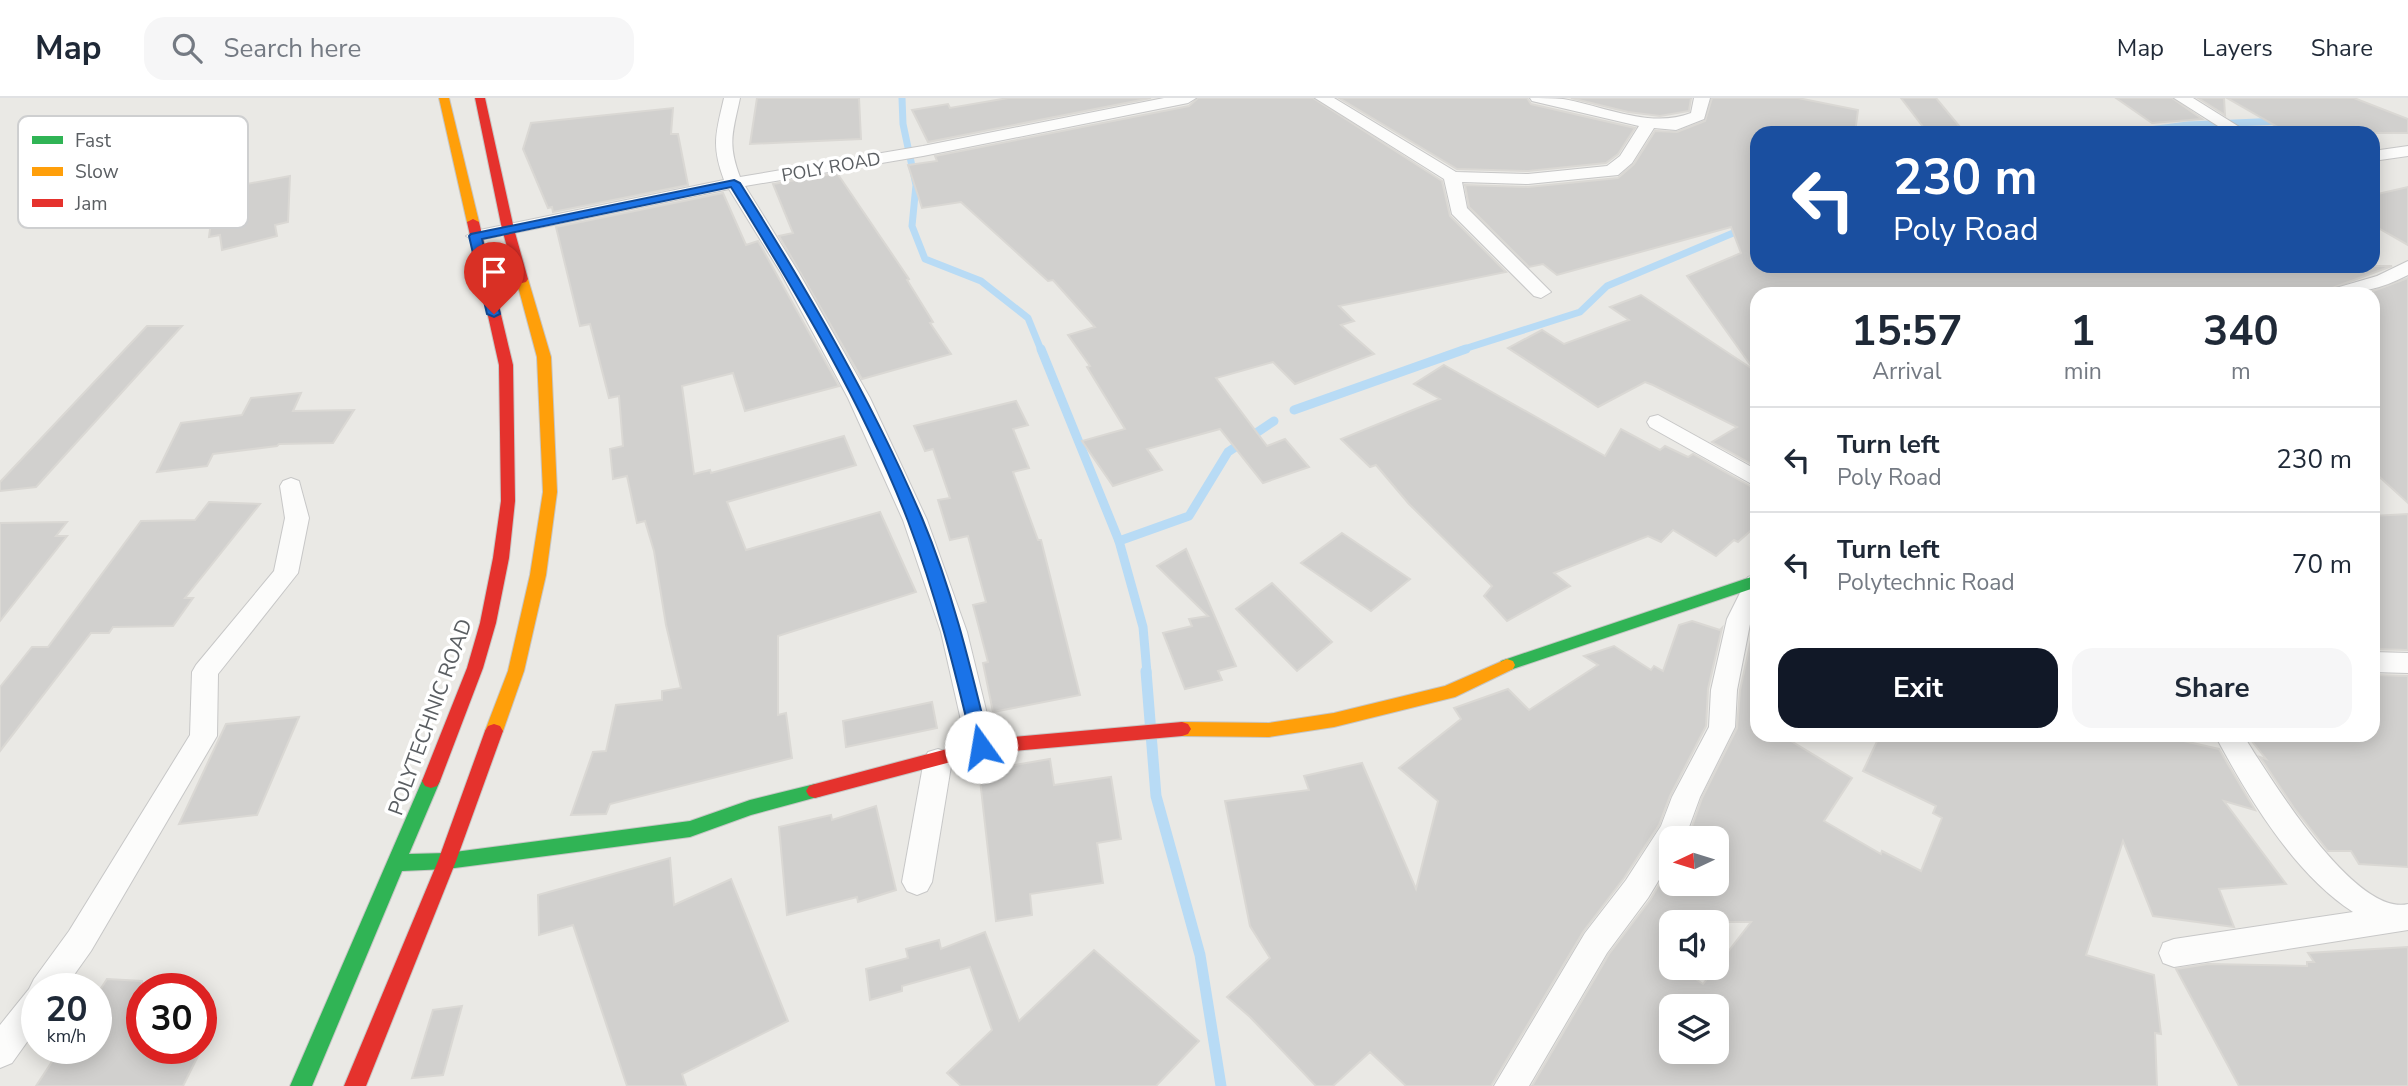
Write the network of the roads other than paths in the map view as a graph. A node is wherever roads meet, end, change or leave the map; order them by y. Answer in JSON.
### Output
{"nodes":[{"id":1,"x":444,"y":98,"type":"edge"},
{"id":2,"x":480,"y":98,"type":"edge"},
{"id":3,"x":732,"y":98,"type":"edge"},
{"id":4,"x":1188,"y":98,"type":"edge"},
{"id":5,"x":1324,"y":98,"type":"edge"},
{"id":6,"x":1538,"y":98,"type":"edge"},
{"id":7,"x":1702,"y":98,"type":"edge"},
{"id":8,"x":2182,"y":98,"type":"edge"},
{"id":9,"x":1648,"y":123,"type":"junction"},
{"id":10,"x":2230,"y":126,"type":"edge"},
{"id":11,"x":2408,"y":152,"type":"edge"},
{"id":12,"x":2380,"y":155,"type":"edge"},
{"id":13,"x":1452,"y":177,"type":"junction"},
{"id":14,"x":734,"y":183,"type":"junction"},
{"id":15,"x":508,"y":229,"type":"junction"},
{"id":16,"x":475,"y":236,"type":"junction"},
{"id":17,"x":2408,"y":267,"type":"edge"},
{"id":18,"x":2360,"y":287,"type":"edge"},
{"id":19,"x":1541,"y":292,"type":"dead end"},
{"id":20,"x":1658,"y":422,"type":"dead end"},
{"id":21,"x":1750,"y":477,"type":"edge"},
{"id":22,"x":291,"y":486,"type":"dead end"},
{"id":23,"x":1750,"y":584,"type":"edge"},
{"id":24,"x":1750,"y":597,"type":"edge"},
{"id":25,"x":2380,"y":662,"type":"edge"},
{"id":26,"x":2408,"y":663,"type":"edge"},
{"id":27,"x":2234,"y":742,"type":"edge"},
{"id":28,"x":981,"y":747,"type":"junction"},
{"id":29,"x":939,"y":760,"type":"junction"},
{"id":30,"x":447,"y":861,"type":"junction"},
{"id":31,"x":397,"y":863,"type":"junction"},
{"id":32,"x":917,"y":882,"type":"dead end"},
{"id":33,"x":2404,"y":918,"type":"edge"},
{"id":34,"x":2174,"y":953,"type":"dead end"},
{"id":35,"x":57,"y":973,"type":"edge"},
{"id":36,"x":21,"y":1023,"type":"edge"},
{"id":37,"x":0,"y":1052,"type":"edge"},
{"id":38,"x":301,"y":1086,"type":"edge"},
{"id":39,"x":355,"y":1086,"type":"edge"},
{"id":40,"x":1511,"y":1086,"type":"edge"}],
"edges":[{"from":1,"to":16,"type":"main road","name":"POLYTECHNIC ROAD"},
{"from":2,"to":15,"type":"main road"},
{"from":3,"to":14,"type":"street"},
{"from":4,"to":14,"type":"street","name":"POLY ROAD"},
{"from":5,"to":13,"type":"street"},
{"from":6,"to":9,"type":"street"},
{"from":7,"to":9,"type":"street"},
{"from":8,"to":10,"type":"street"},
{"from":9,"to":13,"type":"street"},
{"from":11,"to":12,"type":"street"},
{"from":13,"to":19,"type":"street"},
{"from":14,"to":15,"type":"street","name":"POLY ROAD"},
{"from":14,"to":28,"type":"street"},
{"from":15,"to":16,"type":"street","name":"POLY ROAD"},
{"from":15,"to":30,"type":"main road"},
{"from":16,"to":31,"type":"main road","name":"POLYTECHNIC ROAD"},
{"from":17,"to":18,"type":"street"},
{"from":20,"to":21,"type":"street"},
{"from":22,"to":35,"type":"street"},
{"from":23,"to":28,"type":"main road"},
{"from":24,"to":40,"type":"street"},
{"from":25,"to":26,"type":"street"},
{"from":27,"to":33,"type":"street"},
{"from":28,"to":29,"type":"main road"},
{"from":29,"to":30,"type":"main road"},
{"from":29,"to":32,"type":"street"},
{"from":30,"to":31,"type":"main road"},
{"from":30,"to":39,"type":"main road"},
{"from":31,"to":38,"type":"main road","name":"POLYTECHNIC ROAD"},
{"from":33,"to":34,"type":"street"},
{"from":36,"to":37,"type":"street"}]}
